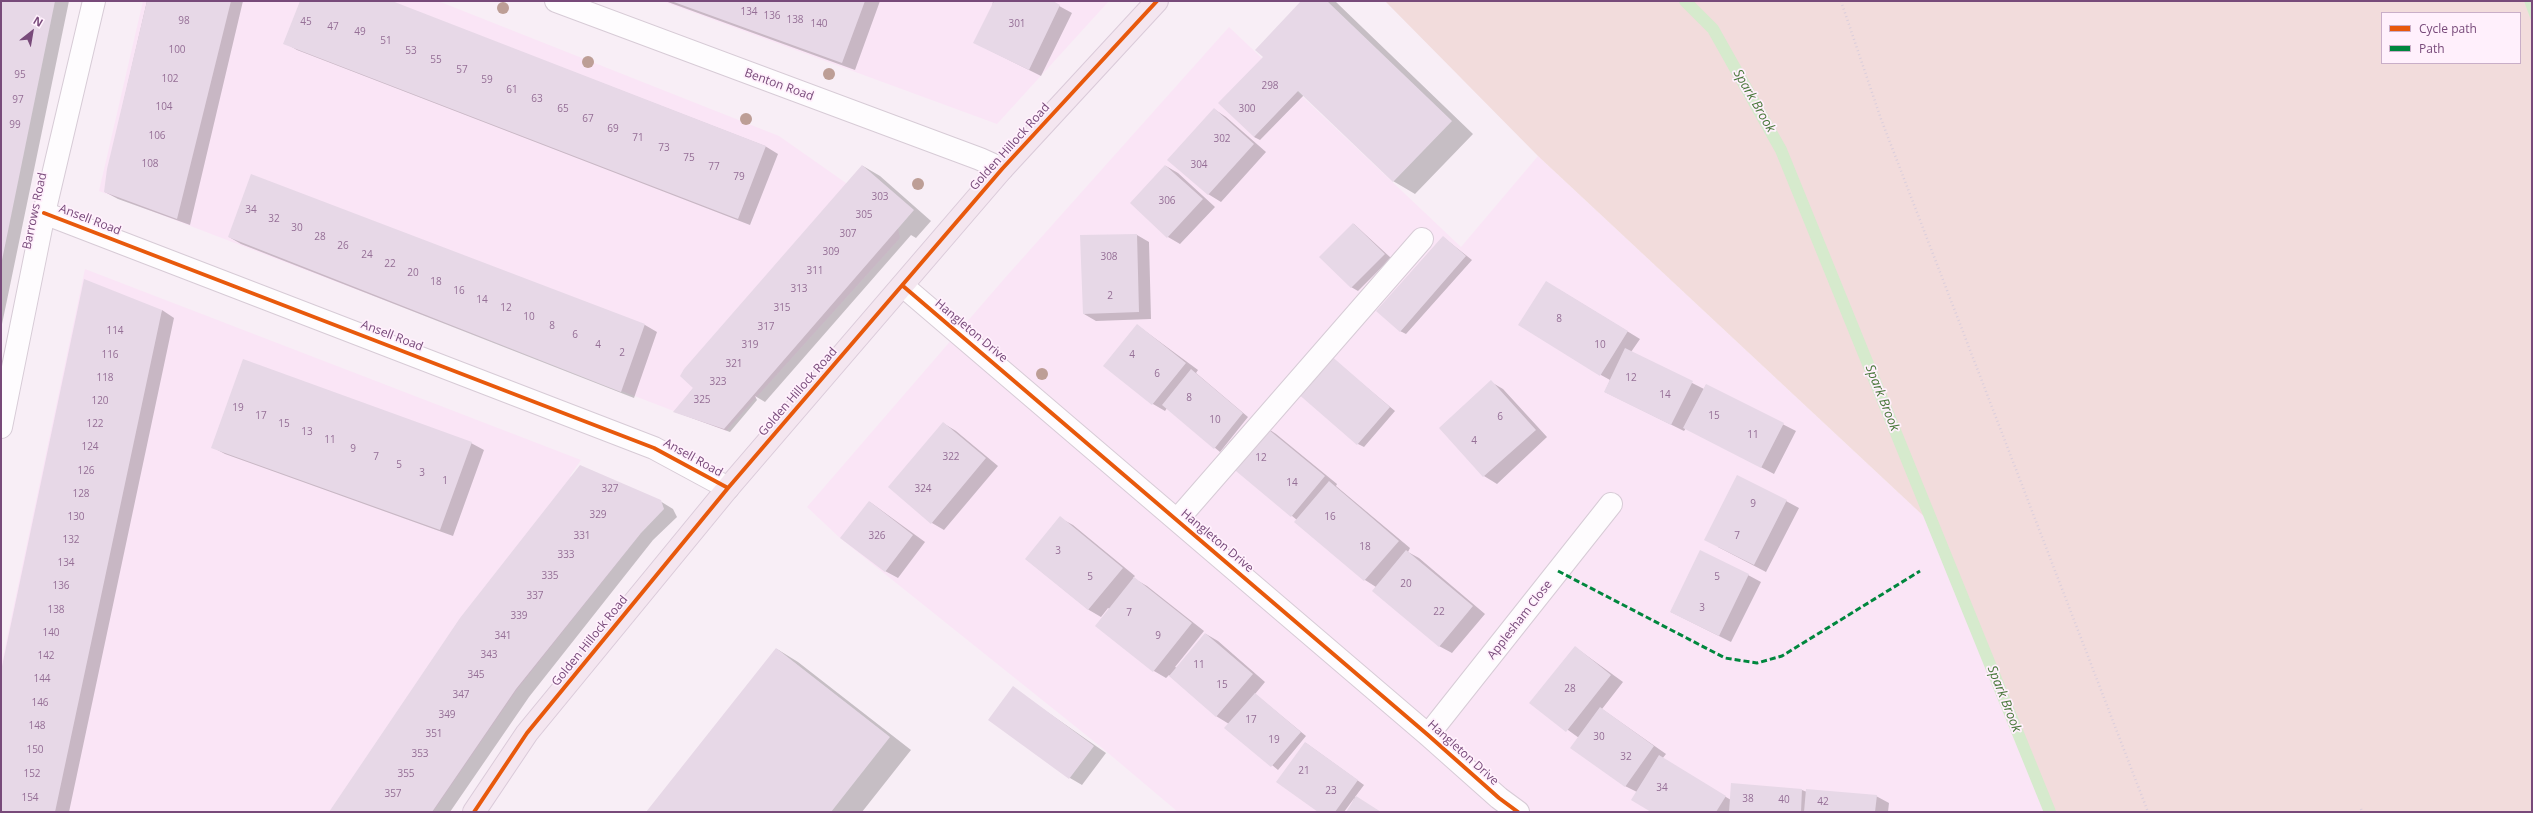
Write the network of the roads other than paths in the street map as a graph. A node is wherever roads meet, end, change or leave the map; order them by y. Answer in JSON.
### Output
{"nodes":[{"id":1,"x":94,"y":1,"type":"edge"},
{"id":2,"x":556,"y":1,"type":"edge"},
{"id":3,"x":1157,"y":1,"type":"edge"},
{"id":4,"x":1002,"y":169,"type":"junction"},
{"id":5,"x":44,"y":213,"type":"junction"},
{"id":6,"x":1422,"y":239,"type":"dead end"},
{"id":7,"x":903,"y":286,"type":"junction"},
{"id":8,"x":1,"y":427,"type":"edge"},
{"id":9,"x":728,"y":488,"type":"junction"},
{"id":10,"x":1611,"y":504,"type":"dead end"},
{"id":11,"x":1177,"y":520,"type":"junction"},
{"id":12,"x":1428,"y":735,"type":"junction"},
{"id":13,"x":474,"y":812,"type":"edge"},
{"id":14,"x":1518,"y":812,"type":"edge"}],
"edges":[{"from":1,"to":5,"type":"street","name":"Barrows Road"},
{"from":2,"to":4,"type":"street","name":"Benton Road"},
{"from":3,"to":4,"type":"main road","name":"Golden Hillock Road"},
{"from":4,"to":7,"type":"main road","name":"Golden Hillock Road"},
{"from":5,"to":8,"type":"street","name":"Barrows Road"},
{"from":5,"to":9,"type":"street","name":"Ansell Road"},
{"from":6,"to":11,"type":"street"},
{"from":7,"to":9,"type":"main road","name":"Golden Hillock Road"},
{"from":7,"to":11,"type":"street","name":"Hangleton Drive"},
{"from":9,"to":13,"type":"main road","name":"Golden Hillock Road"},
{"from":10,"to":12,"type":"street","name":"Applesham Close"},
{"from":11,"to":12,"type":"street","name":"Hangleton Drive"},
{"from":12,"to":14,"type":"street","name":"Hangleton Drive"}]}
